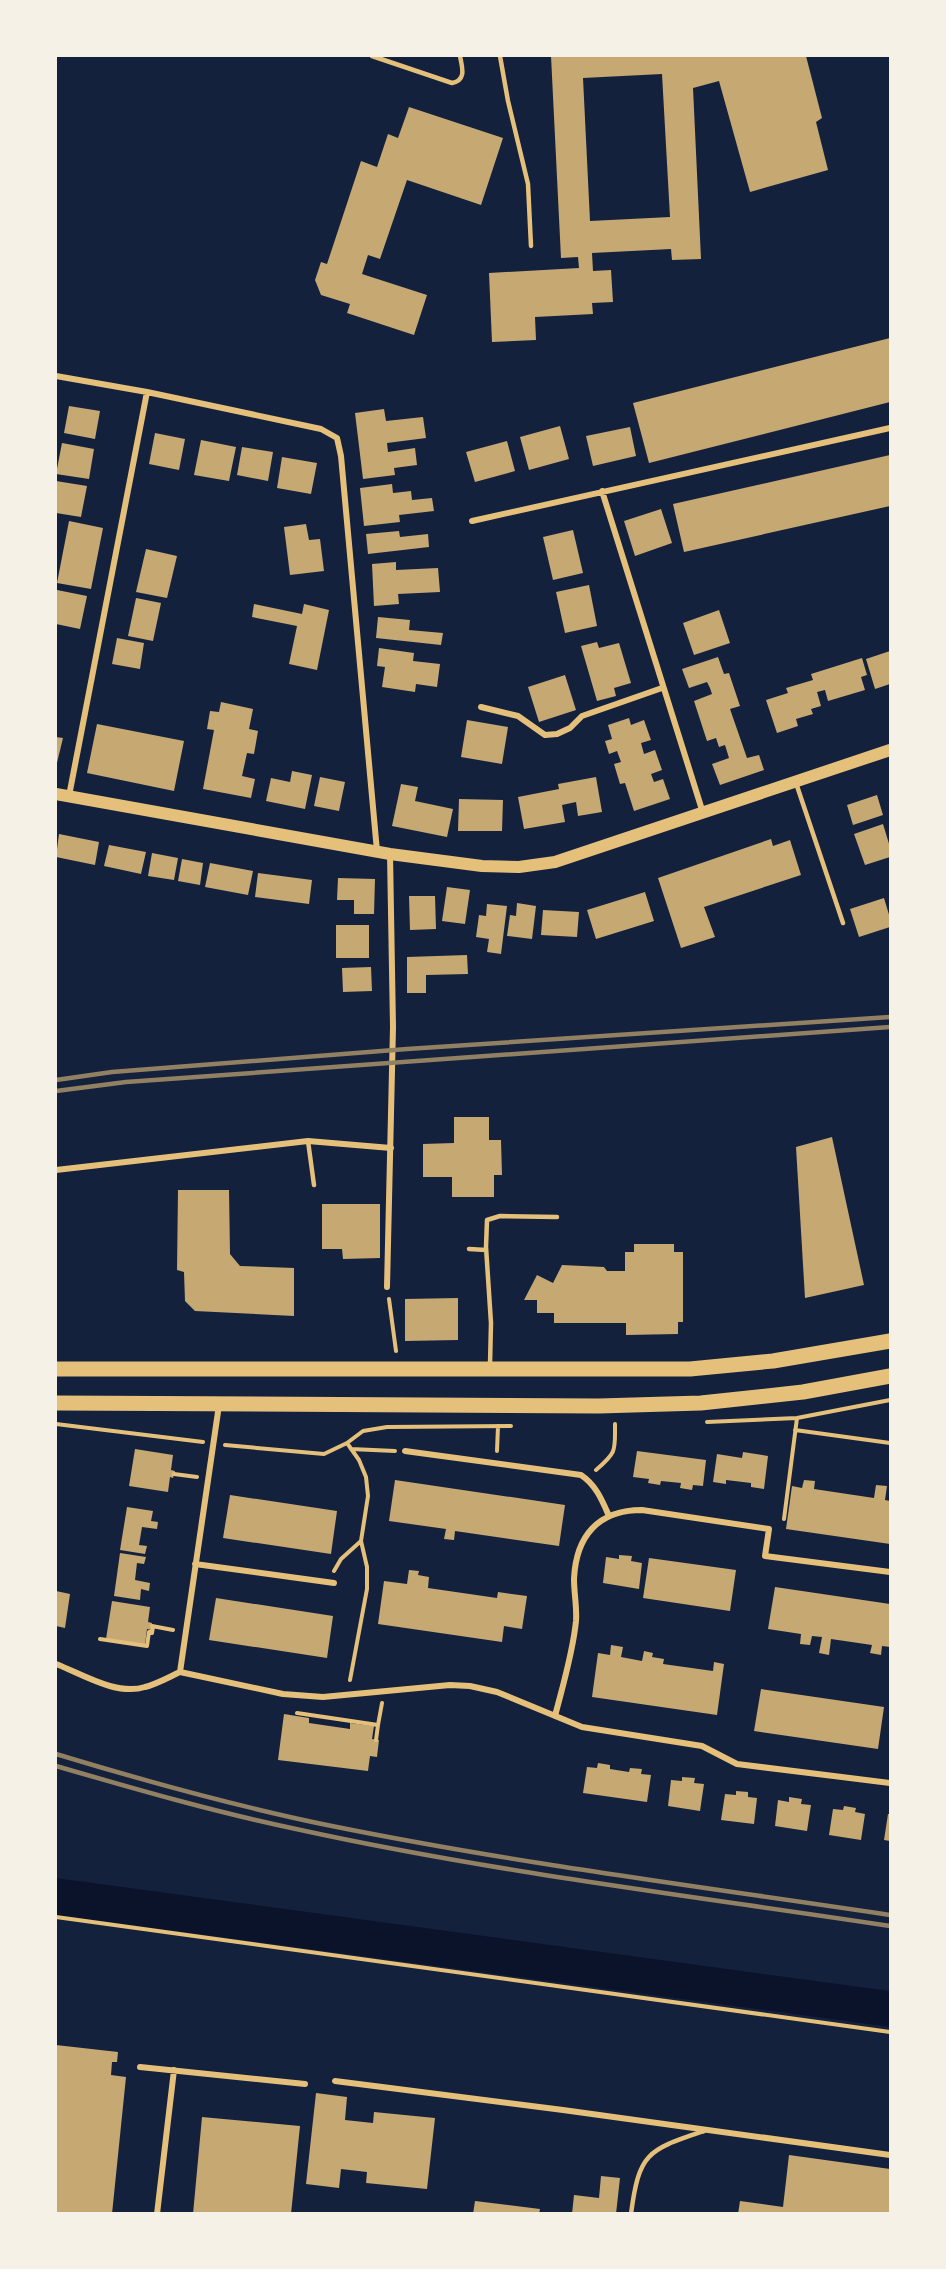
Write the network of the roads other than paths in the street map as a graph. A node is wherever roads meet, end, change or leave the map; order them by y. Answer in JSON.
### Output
{"nodes":[{"id":1,"x":372,"y":56,"type":"edge"},
{"id":2,"x":460,"y":56,"type":"edge"},
{"id":3,"x":500,"y":56,"type":"edge"},
{"id":4,"x":531,"y":246,"type":"dead end"},
{"id":5,"x":56,"y":376,"type":"edge"},
{"id":6,"x":147,"y":392,"type":"junction"},
{"id":7,"x":891,"y":428,"type":"edge"},
{"id":8,"x":602,"y":491,"type":"junction"},
{"id":9,"x":472,"y":521,"type":"dead end"},
{"id":10,"x":662,"y":688,"type":"junction"},
{"id":11,"x":481,"y":707,"type":"dead end"},
{"id":12,"x":891,"y":750,"type":"edge"},
{"id":13,"x":796,"y":783,"type":"junction"},
{"id":14,"x":56,"y":794,"type":"edge"},
{"id":15,"x":69,"y":797,"type":"junction"},
{"id":16,"x":704,"y":813,"type":"junction"},
{"id":17,"x":377,"y":852,"type":"junction"},
{"id":18,"x":390,"y":854,"type":"junction"},
{"id":19,"x":843,"y":923,"type":"dead end"},
{"id":20,"x":308,"y":1141,"type":"junction"},
{"id":21,"x":391,"y":1148,"type":"junction"},
{"id":22,"x":56,"y":1170,"type":"edge"},
{"id":23,"x":314,"y":1185,"type":"dead end"},
{"id":24,"x":557,"y":1217,"type":"dead end"},
{"id":25,"x":469,"y":1249,"type":"dead end"},
{"id":26,"x":486,"y":1250,"type":"junction"},
{"id":27,"x":387,"y":1287,"type":"road end"},
{"id":28,"x":891,"y":1341,"type":"edge"},
{"id":29,"x":56,"y":1369,"type":"edge"},
{"id":30,"x":490,"y":1371,"type":"junction"},
{"id":31,"x":891,"y":1376,"type":"edge"},
{"id":32,"x":56,"y":1403,"type":"edge"},
{"id":33,"x":219,"y":1404,"type":"junction"},
{"id":34,"x":405,"y":1451,"type":"road end"},
{"id":35,"x":609,"y":1516,"type":"junction"},
{"id":36,"x":195,"y":1564,"type":"junction"},
{"id":37,"x":891,"y":1572,"type":"edge"},
{"id":38,"x":331,"y":1583,"type":"road end"},
{"id":39,"x":56,"y":1664,"type":"edge"},
{"id":40,"x":180,"y":1672,"type":"junction"},
{"id":41,"x":555,"y":1716,"type":"junction"},
{"id":42,"x":891,"y":1783,"type":"edge"},
{"id":43,"x":140,"y":2067,"type":"dead end"},
{"id":44,"x":174,"y":2070,"type":"junction"},
{"id":45,"x":335,"y":2081,"type":"dead end"},
{"id":46,"x":305,"y":2084,"type":"dead end"},
{"id":47,"x":707,"y":2130,"type":"junction"},
{"id":48,"x":891,"y":2155,"type":"edge"},
{"id":49,"x":157,"y":2214,"type":"edge"},
{"id":50,"x":631,"y":2214,"type":"edge"}],
"edges":[{"from":1,"to":2,"type":"lane"},
{"from":3,"to":4,"type":"lane"},
{"from":5,"to":6,"type":"street"},
{"from":6,"to":15,"type":"street"},
{"from":6,"to":17,"type":"street"},
{"from":7,"to":8,"type":"street"},
{"from":8,"to":9,"type":"street"},
{"from":8,"to":10,"type":"street"},
{"from":10,"to":11,"type":"street"},
{"from":10,"to":16,"type":"street"},
{"from":12,"to":13,"type":"main road"},
{"from":13,"to":16,"type":"main road"},
{"from":13,"to":19,"type":"lane"},
{"from":14,"to":15,"type":"main road"},
{"from":15,"to":17,"type":"main road"},
{"from":16,"to":18,"type":"main road"},
{"from":17,"to":18,"type":"main road"},
{"from":18,"to":21,"type":"street"},
{"from":20,"to":21,"type":"street"},
{"from":20,"to":22,"type":"street"},
{"from":20,"to":23,"type":"lane"},
{"from":21,"to":27,"type":"street"},
{"from":24,"to":26,"type":"lane"},
{"from":25,"to":26,"type":"lane"},
{"from":26,"to":30,"type":"lane"},
{"from":28,"to":30,"type":"main road"},
{"from":29,"to":30,"type":"main road"},
{"from":31,"to":33,"type":"main road"},
{"from":32,"to":33,"type":"main road"},
{"from":33,"to":36,"type":"street"},
{"from":34,"to":35,"type":"street"},
{"from":35,"to":37,"type":"street"},
{"from":35,"to":41,"type":"street"},
{"from":36,"to":38,"type":"street"},
{"from":36,"to":40,"type":"street"},
{"from":39,"to":40,"type":"street"},
{"from":40,"to":41,"type":"street"},
{"from":41,"to":42,"type":"street"},
{"from":43,"to":44,"type":"street"},
{"from":44,"to":46,"type":"street"},
{"from":44,"to":49,"type":"street"},
{"from":45,"to":47,"type":"street"},
{"from":47,"to":48,"type":"street"},
{"from":47,"to":50,"type":"lane"}]}
